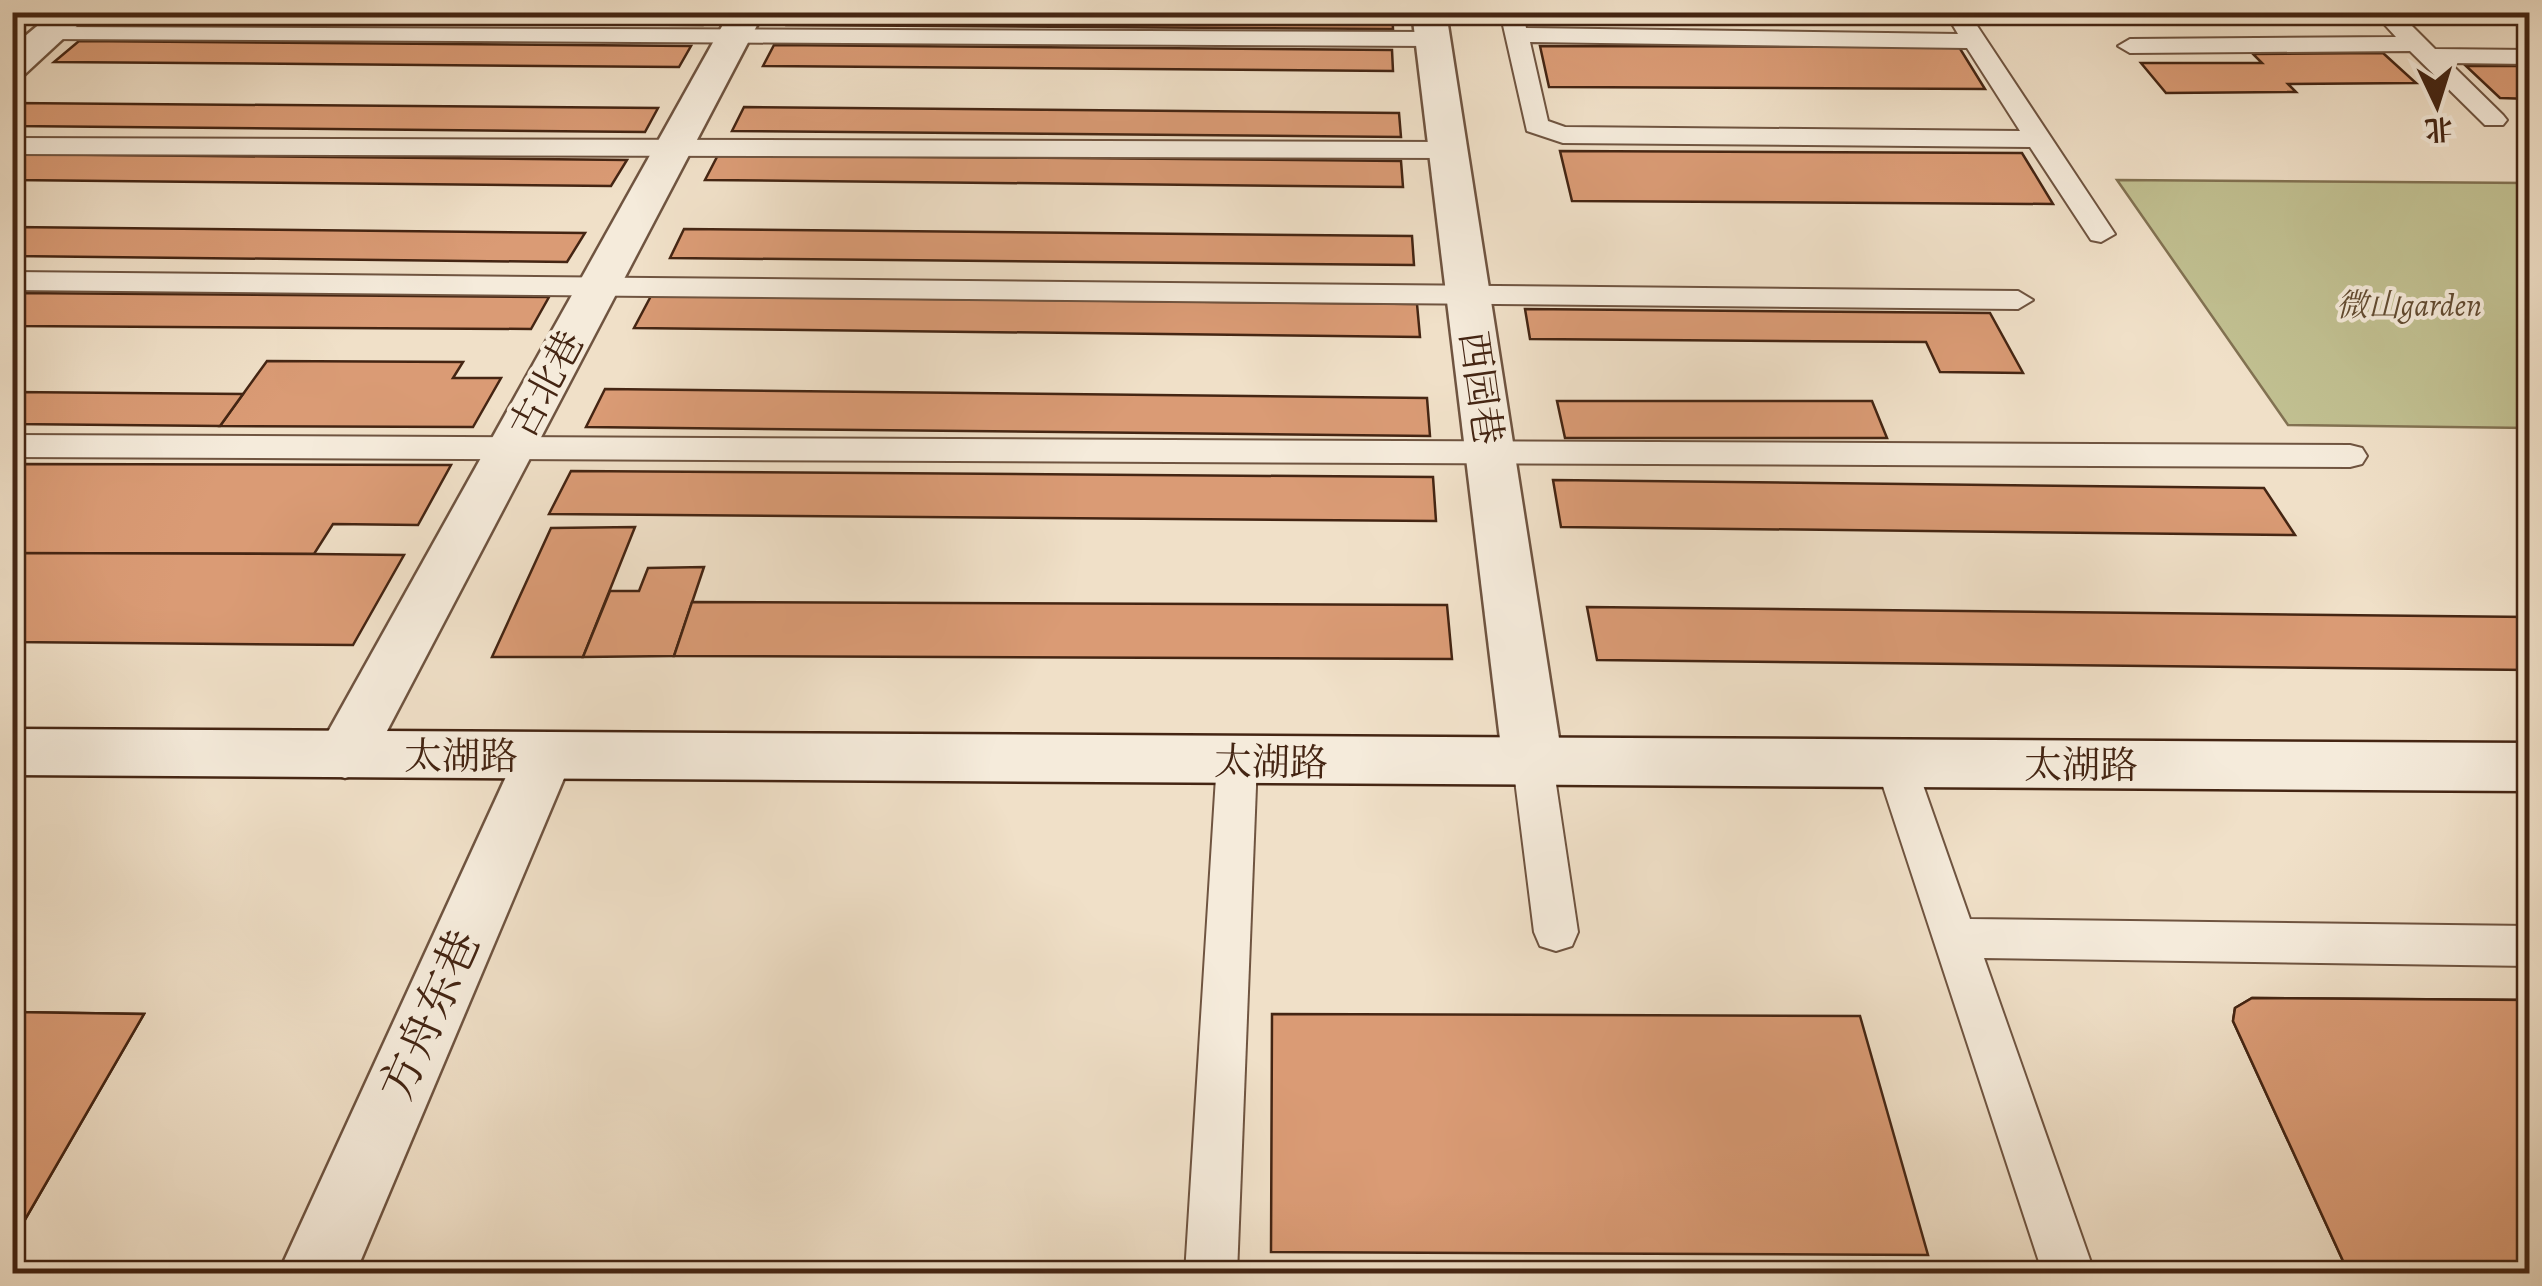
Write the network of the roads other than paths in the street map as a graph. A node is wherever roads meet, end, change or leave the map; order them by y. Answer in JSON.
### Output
{"nodes":[{"id":1,"x":1956,"y":12,"type":"edge"},
{"id":2,"x":2384,"y":12,"type":"edge"},
{"id":3,"x":63,"y":23,"type":"edge"},
{"id":4,"x":741,"y":24,"type":"edge"},
{"id":5,"x":1513,"y":24,"type":"edge"},
{"id":6,"x":1431,"y":26,"type":"edge"},
{"id":7,"x":1974,"y":41,"type":"junction"},
{"id":8,"x":2130,"y":46,"type":"dead end"},
{"id":9,"x":2422,"y":50,"type":"junction"},
{"id":10,"x":2530,"y":57,"type":"edge"},
{"id":11,"x":12,"y":66,"type":"edge"},
{"id":12,"x":2494,"y":120,"type":"dead end"},
{"id":13,"x":2038,"y":140,"type":"junction"},
{"id":14,"x":12,"y":146,"type":"edge"},
{"id":15,"x":674,"y":147,"type":"junction"},
{"id":16,"x":1448,"y":150,"type":"junction"},
{"id":17,"x":2101,"y":234,"type":"dead end"},
{"id":18,"x":12,"y":281,"type":"edge"},
{"id":19,"x":599,"y":286,"type":"junction"},
{"id":20,"x":1468,"y":294,"type":"junction"},
{"id":21,"x":2018,"y":300,"type":"dead end"},
{"id":22,"x":12,"y":446,"type":"edge"},
{"id":23,"x":511,"y":448,"type":"junction"},
{"id":24,"x":1490,"y":452,"type":"junction"},
{"id":25,"x":2350,"y":456,"type":"dead end"},
{"id":26,"x":12,"y":752,"type":"edge"},
{"id":27,"x":345,"y":755,"type":"junction"},
{"id":28,"x":544,"y":757,"type":"junction"},
{"id":29,"x":1237,"y":762,"type":"junction"},
{"id":30,"x":1533,"y":764,"type":"junction"},
{"id":31,"x":1896,"y":764,"type":"junction"},
{"id":32,"x":2530,"y":767,"type":"edge"},
{"id":33,"x":1556,"y":932,"type":"dead end"},
{"id":34,"x":1955,"y":938,"type":"junction"},
{"id":35,"x":2530,"y":946,"type":"edge"},
{"id":36,"x":316,"y":1274,"type":"edge"},
{"id":37,"x":1211,"y":1274,"type":"edge"},
{"id":38,"x":2069,"y":1274,"type":"edge"}],
"edges":[{"from":1,"to":7,"type":"lane"},
{"from":2,"to":9,"type":"lane"},
{"from":3,"to":4,"type":"lane"},
{"from":3,"to":11,"type":"street"},
{"from":4,"to":6,"type":"lane"},
{"from":4,"to":15,"type":"street","name":"古北巷"},
{"from":5,"to":7,"type":"lane"},
{"from":5,"to":13,"type":"lane"},
{"from":6,"to":16,"type":"street","name":"西园巷"},
{"from":7,"to":13,"type":"lane"},
{"from":8,"to":9,"type":"lane"},
{"from":9,"to":10,"type":"lane"},
{"from":9,"to":12,"type":"lane"},
{"from":13,"to":17,"type":"lane"},
{"from":14,"to":15,"type":"lane"},
{"from":15,"to":16,"type":"lane"},
{"from":15,"to":19,"type":"street","name":"古北巷"},
{"from":16,"to":20,"type":"street","name":"西园巷"},
{"from":18,"to":19,"type":"lane"},
{"from":19,"to":20,"type":"lane"},
{"from":19,"to":23,"type":"street","name":"古北巷"},
{"from":20,"to":21,"type":"lane"},
{"from":20,"to":24,"type":"street","name":"西园巷"},
{"from":22,"to":23,"type":"lane"},
{"from":23,"to":24,"type":"lane"},
{"from":23,"to":27,"type":"street","name":"古北巷"},
{"from":24,"to":25,"type":"lane"},
{"from":24,"to":30,"type":"street","name":"西园巷"},
{"from":26,"to":27,"type":"street","name":"太湖路"},
{"from":27,"to":28,"type":"street","name":"太湖路"},
{"from":28,"to":29,"type":"street","name":"太湖路"},
{"from":28,"to":36,"type":"street","name":"方舟东巷"},
{"from":29,"to":30,"type":"street","name":"太湖路"},
{"from":29,"to":37,"type":"lane"},
{"from":30,"to":31,"type":"street","name":"太湖路"},
{"from":30,"to":33,"type":"lane"},
{"from":31,"to":32,"type":"street","name":"太湖路"},
{"from":31,"to":34,"type":"lane"},
{"from":34,"to":35,"type":"lane"},
{"from":34,"to":38,"type":"lane"}]}
